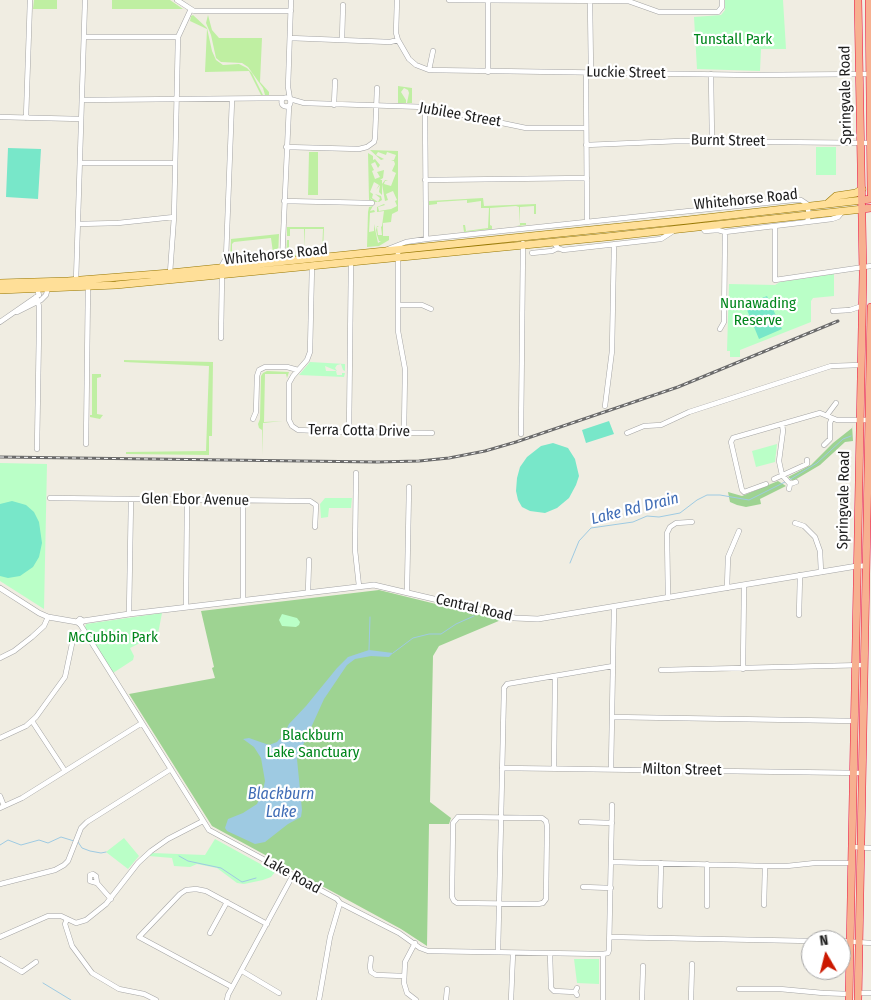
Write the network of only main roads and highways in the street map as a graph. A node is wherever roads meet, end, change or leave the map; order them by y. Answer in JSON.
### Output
{"nodes":[{"id":1,"x":858,"y":0,"type":"edge"},
{"id":2,"x":869,"y":0,"type":"edge"},
{"id":3,"x":870,"y":29,"type":"edge"},
{"id":4,"x":871,"y":181,"type":"edge"},
{"id":5,"x":862,"y":189,"type":"junction"},
{"id":6,"x":871,"y":194,"type":"edge"},
{"id":7,"x":871,"y":199,"type":"edge"},
{"id":8,"x":863,"y":200,"type":"junction"},
{"id":9,"x":827,"y":204,"type":"junction"},
{"id":10,"x":871,"y":208,"type":"edge"},
{"id":11,"x":863,"y":209,"type":"junction"},
{"id":12,"x":846,"y":211,"type":"junction"},
{"id":13,"x":863,"y":221,"type":"junction"},
{"id":14,"x":523,"y":241,"type":"junction"},
{"id":15,"x":415,"y":247,"type":"junction"},
{"id":16,"x":398,"y":253,"type":"junction"},
{"id":17,"x":421,"y":254,"type":"junction"},
{"id":18,"x":221,"y":270,"type":"junction"},
{"id":19,"x":0,"y":283,"type":"edge"},
{"id":20,"x":68,"y":284,"type":"junction"},
{"id":21,"x":40,"y":285,"type":"junction"},
{"id":22,"x":0,"y":290,"type":"edge"},
{"id":23,"x":871,"y":307,"type":"edge"},
{"id":24,"x":871,"y":331,"type":"edge"},
{"id":25,"x":870,"y":391,"type":"edge"},
{"id":26,"x":870,"y":435,"type":"edge"},
{"id":27,"x":868,"y":538,"type":"edge"},
{"id":28,"x":868,"y":607,"type":"edge"},
{"id":29,"x":862,"y":661,"type":"edge"},
{"id":30,"x":856,"y":847,"type":"junction"},
{"id":31,"x":854,"y":942,"type":"junction"},
{"id":32,"x":858,"y":996,"type":"edge"},
{"id":33,"x":849,"y":997,"type":"edge"}],
"edges":[{"from":1,"to":5,"type":"highway","name":"Springvale Road"},
{"from":2,"to":3,"type":"highway","name":"Springvale Road"},
{"from":3,"to":4,"type":"highway","name":"Springvale Road"},
{"from":4,"to":6,"type":"highway","name":"Springvale Road"},
{"from":5,"to":8,"type":"highway","name":"Springvale Road"},
{"from":5,"to":9,"type":"main road"},
{"from":7,"to":8,"type":"highway","name":"Whitehorse Road"},
{"from":8,"to":9,"type":"main road","name":"Whitehorse Road"},
{"from":8,"to":11,"type":"highway","name":"Springvale Road"},
{"from":9,"to":14,"type":"main road","name":"Whitehorse Road"},
{"from":10,"to":11,"type":"highway","name":"Whitehorse Road"},
{"from":11,"to":12,"type":"main road","name":"Whitehorse Road"},
{"from":11,"to":13,"type":"highway","name":"Springvale Road"},
{"from":12,"to":13,"type":"main road"},
{"from":12,"to":14,"type":"main road","name":"Whitehorse Road"},
{"from":13,"to":29,"type":"highway","name":"Springvale Road"},
{"from":14,"to":15,"type":"main road","name":"Whitehorse Road"},
{"from":14,"to":17,"type":"main road","name":"Whitehorse Road"},
{"from":15,"to":16,"type":"main road","name":"Whitehorse Road"},
{"from":15,"to":17,"type":"main road"},
{"from":16,"to":17,"type":"main road","name":"Whitehorse Road"},
{"from":16,"to":18,"type":"main road","name":"Whitehorse Road"},
{"from":16,"to":18,"type":"main road","name":"Whitehorse Road"},
{"from":18,"to":20,"type":"main road","name":"Whitehorse Road"},
{"from":18,"to":20,"type":"main road","name":"Whitehorse Road"},
{"from":19,"to":21,"type":"main road","name":"Whitehorse Road"},
{"from":20,"to":21,"type":"main road","name":"Whitehorse Road"},
{"from":20,"to":21,"type":"main road","name":"Whitehorse Road"},
{"from":21,"to":22,"type":"main road","name":"Whitehorse Road"},
{"from":23,"to":24,"type":"highway","name":"Springvale Road"},
{"from":24,"to":25,"type":"highway","name":"Springvale Road"},
{"from":25,"to":26,"type":"highway","name":"Springvale Road"},
{"from":26,"to":27,"type":"highway","name":"Springvale Road"},
{"from":27,"to":28,"type":"highway","name":"Springvale Road"},
{"from":28,"to":29,"type":"highway","name":"Springvale Road"},
{"from":29,"to":30,"type":"highway","name":"Springvale Road"},
{"from":29,"to":30,"type":"highway","name":"Springvale Road"},
{"from":30,"to":31,"type":"highway","name":"Springvale Road"},
{"from":30,"to":31,"type":"highway","name":"Springvale Road"},
{"from":31,"to":32,"type":"highway","name":"Springvale Road"},
{"from":31,"to":33,"type":"highway","name":"Springvale Road"}]}
